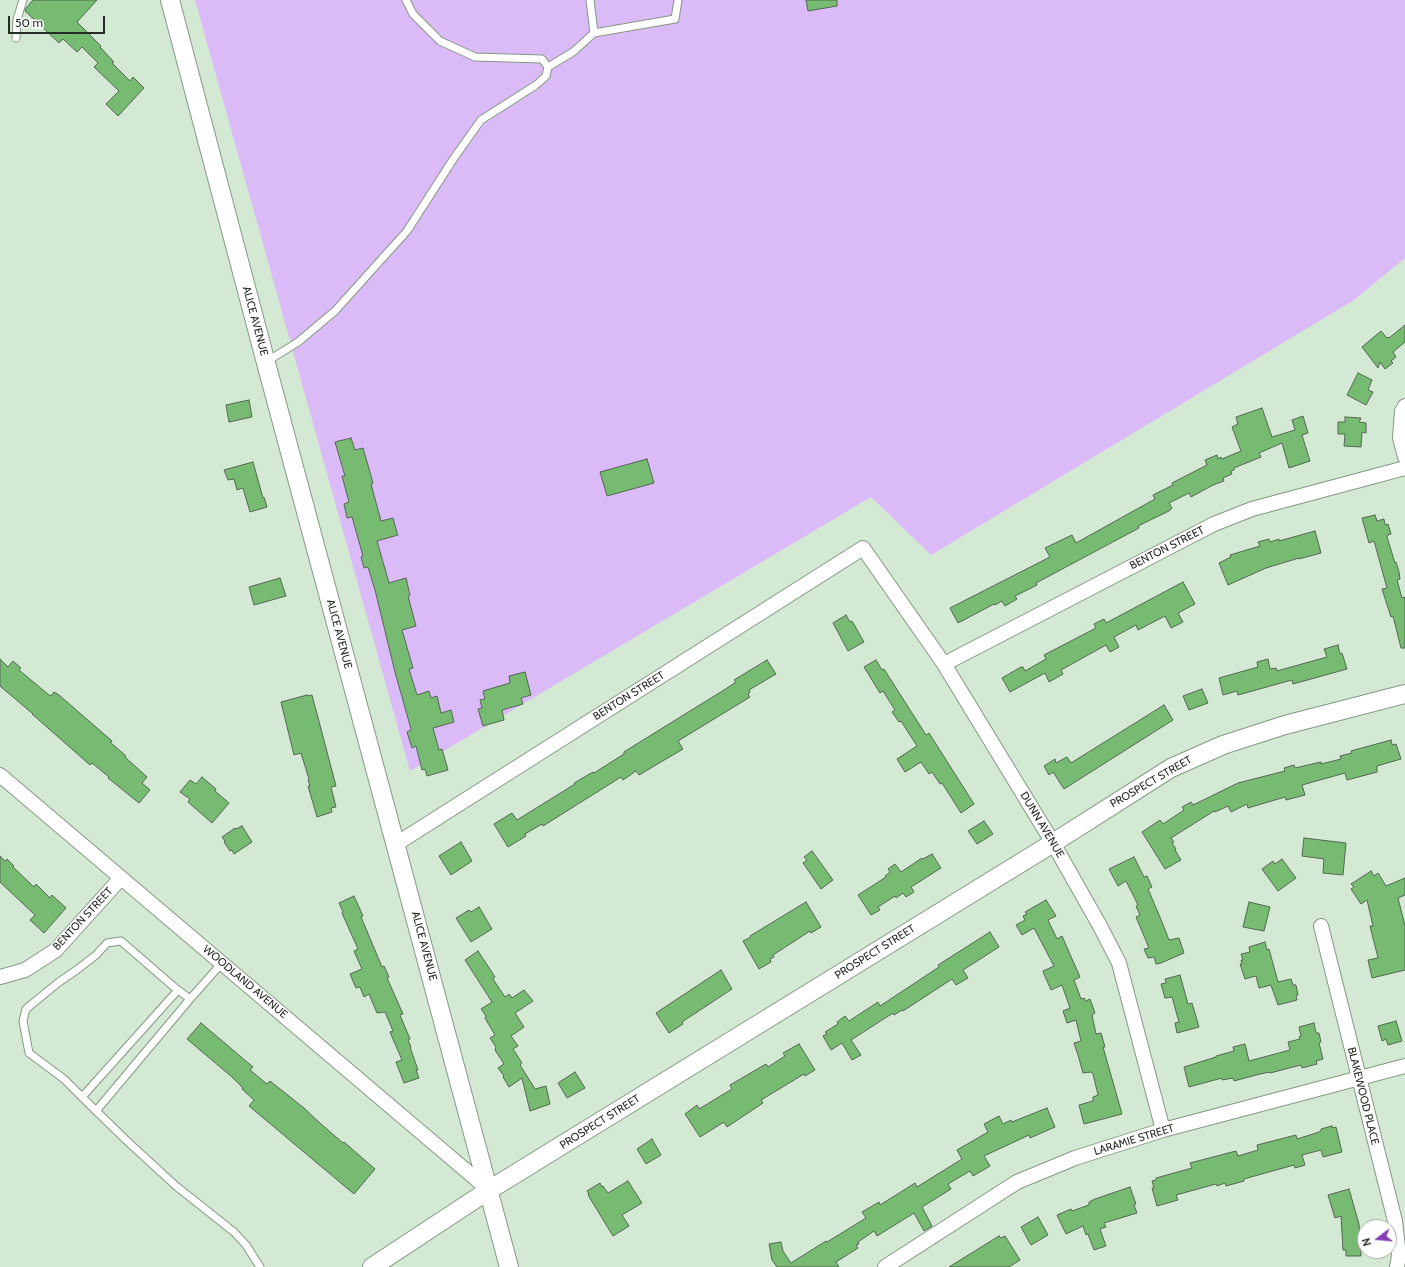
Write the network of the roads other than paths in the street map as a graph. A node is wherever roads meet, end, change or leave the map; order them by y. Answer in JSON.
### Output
{"nodes":[{"id":1,"x":23,"y":0,"type":"edge"},
{"id":2,"x":170,"y":0,"type":"edge"},
{"id":3,"x":406,"y":0,"type":"edge"},
{"id":4,"x":590,"y":0,"type":"edge"},
{"id":5,"x":678,"y":0,"type":"edge"},
{"id":6,"x":594,"y":33,"type":"junction"},
{"id":7,"x":16,"y":38,"type":"dead end"},
{"id":8,"x":548,"y":67,"type":"junction"},
{"id":9,"x":266,"y":362,"type":"junction"},
{"id":10,"x":1405,"y":406,"type":"edge"},
{"id":11,"x":1405,"y":457,"type":"edge"},
{"id":12,"x":1405,"y":468,"type":"edge"},
{"id":13,"x":863,"y":548,"type":"joint"},
{"id":14,"x":944,"y":664,"type":"junction"},
{"id":15,"x":1405,"y":694,"type":"edge"},
{"id":16,"x":0,"y":775,"type":"edge"},
{"id":17,"x":1053,"y":843,"type":"junction"},
{"id":18,"x":396,"y":844,"type":"junction"},
{"id":19,"x":121,"y":878,"type":"junction"},
{"id":20,"x":1321,"y":926,"type":"dead end"},
{"id":21,"x":222,"y":963,"type":"junction"},
{"id":22,"x":0,"y":977,"type":"edge"},
{"id":23,"x":178,"y":990,"type":"junction"},
{"id":24,"x":190,"y":998,"type":"junction"},
{"id":25,"x":1405,"y":1066,"type":"edge"},
{"id":26,"x":1358,"y":1078,"type":"junction"},
{"id":27,"x":82,"y":1097,"type":"junction"},
{"id":28,"x":96,"y":1111,"type":"junction"},
{"id":29,"x":1163,"y":1130,"type":"junction"},
{"id":30,"x":489,"y":1190,"type":"junction"},
{"id":31,"x":260,"y":1267,"type":"edge"},
{"id":32,"x":372,"y":1267,"type":"edge"},
{"id":33,"x":510,"y":1267,"type":"edge"},
{"id":34,"x":885,"y":1267,"type":"edge"},
{"id":35,"x":1397,"y":1267,"type":"edge"}],
"edges":[{"from":1,"to":7,"type":"lane"},
{"from":2,"to":9,"type":"street","name":"ALICE AVENUE"},
{"from":3,"to":8,"type":"lane"},
{"from":4,"to":6,"type":"lane"},
{"from":5,"to":6,"type":"lane"},
{"from":6,"to":8,"type":"lane"},
{"from":8,"to":9,"type":"lane"},
{"from":9,"to":18,"type":"street","name":"ALICE AVENUE"},
{"from":10,"to":11,"type":"street"},
{"from":12,"to":14,"type":"street","name":"BENTON STREET"},
{"from":13,"to":14,"type":"street","name":"DUNN AVENUE"},
{"from":13,"to":18,"type":"street","name":"BENTON STREET"},
{"from":14,"to":17,"type":"street","name":"DUNN AVENUE"},
{"from":15,"to":17,"type":"street","name":"PROSPECT STREET"},
{"from":16,"to":19,"type":"street","name":"WOODLAND AVENUE"},
{"from":17,"to":29,"type":"street","name":"DUNN AVENUE"},
{"from":17,"to":30,"type":"street","name":"PROSPECT STREET"},
{"from":18,"to":30,"type":"street","name":"ALICE AVENUE"},
{"from":19,"to":21,"type":"street","name":"WOODLAND AVENUE"},
{"from":19,"to":22,"type":"street","name":"BENTON STREET"},
{"from":20,"to":26,"type":"street","name":"BLAKEWOOD PLACE"},
{"from":21,"to":24,"type":"lane"},
{"from":21,"to":30,"type":"street","name":"WOODLAND AVENUE"},
{"from":23,"to":24,"type":"lane"},
{"from":23,"to":27,"type":"lane"},
{"from":23,"to":27,"type":"lane"},
{"from":24,"to":28,"type":"lane"},
{"from":25,"to":26,"type":"street","name":"LARAMIE STREET"},
{"from":26,"to":29,"type":"street","name":"LARAMIE STREET"},
{"from":26,"to":35,"type":"street","name":"BLAKEWOOD PLACE"},
{"from":27,"to":28,"type":"lane"},
{"from":28,"to":31,"type":"lane"},
{"from":29,"to":34,"type":"street","name":"LARAMIE STREET"},
{"from":30,"to":32,"type":"street","name":"PROSPECT STREET"},
{"from":30,"to":33,"type":"street","name":"ALICE AVENUE"}]}
